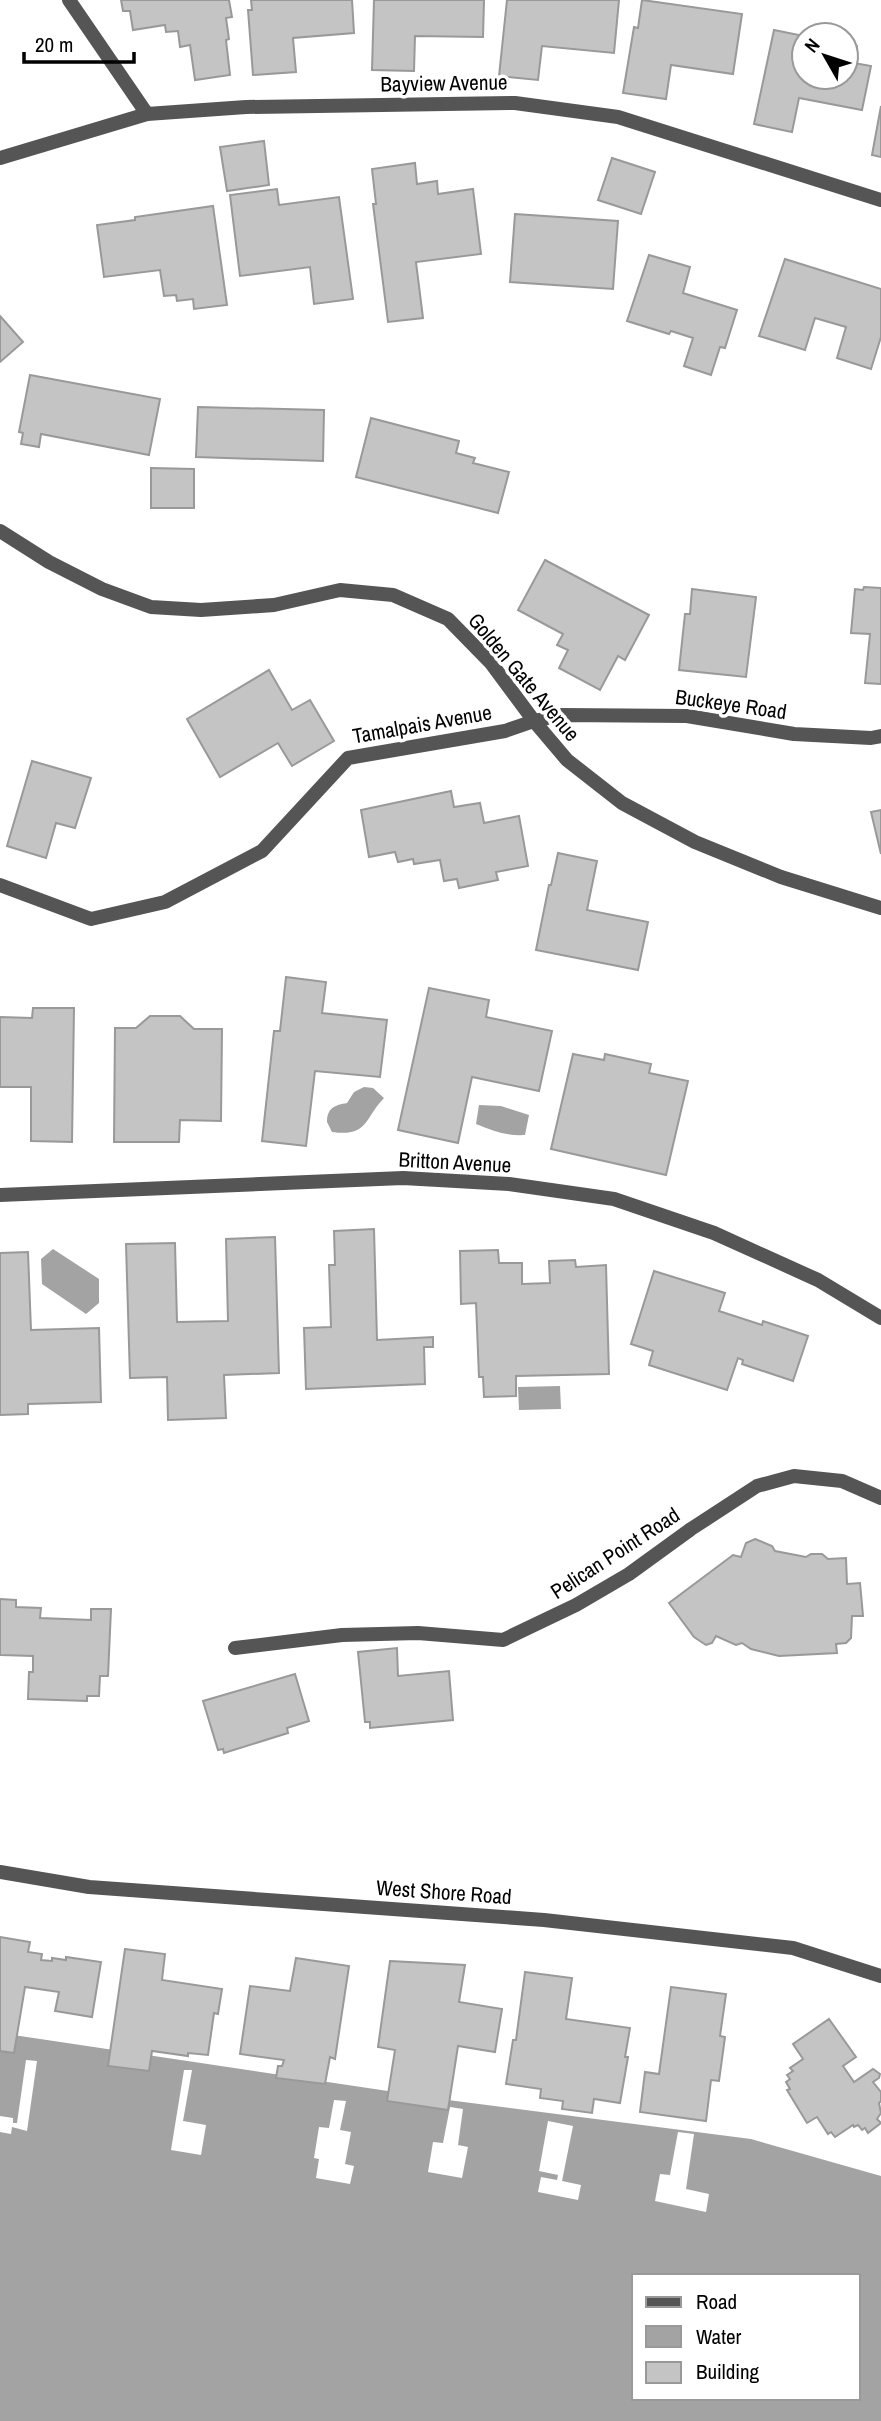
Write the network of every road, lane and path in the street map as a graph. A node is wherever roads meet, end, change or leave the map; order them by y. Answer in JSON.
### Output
{"nodes":[{"id":1,"x":69,"y":0,"type":"edge"},
{"id":2,"x":147,"y":114,"type":"junction"},
{"id":3,"x":0,"y":158,"type":"edge"},
{"id":4,"x":881,"y":200,"type":"edge"},
{"id":5,"x":0,"y":531,"type":"edge"},
{"id":6,"x":534,"y":721,"type":"junction"},
{"id":7,"x":881,"y":736,"type":"edge"},
{"id":8,"x":0,"y":885,"type":"edge"},
{"id":9,"x":881,"y":908,"type":"edge"},
{"id":10,"x":0,"y":1195,"type":"edge"},
{"id":11,"x":881,"y":1318,"type":"edge"},
{"id":12,"x":881,"y":1498,"type":"edge"},
{"id":13,"x":235,"y":1648,"type":"dead end"},
{"id":14,"x":0,"y":1872,"type":"edge"},
{"id":15,"x":881,"y":1976,"type":"edge"}],
"edges":[{"from":1,"to":2,"type":"street"},
{"from":2,"to":3,"type":"street","name":"Bayview Avenue"},
{"from":2,"to":4,"type":"street","name":"Bayview Avenue"},
{"from":5,"to":6,"type":"street","name":"Golden Gate Avenue"},
{"from":6,"to":7,"type":"street","name":"Buckeye Road"},
{"from":6,"to":8,"type":"street","name":"Tamalpais Avenue"},
{"from":6,"to":9,"type":"street","name":"Golden Gate Avenue"},
{"from":10,"to":11,"type":"street","name":"Britton Avenue"},
{"from":12,"to":13,"type":"street","name":"Pelican Point Road"},
{"from":14,"to":15,"type":"street","name":"West Shore Road"}]}
